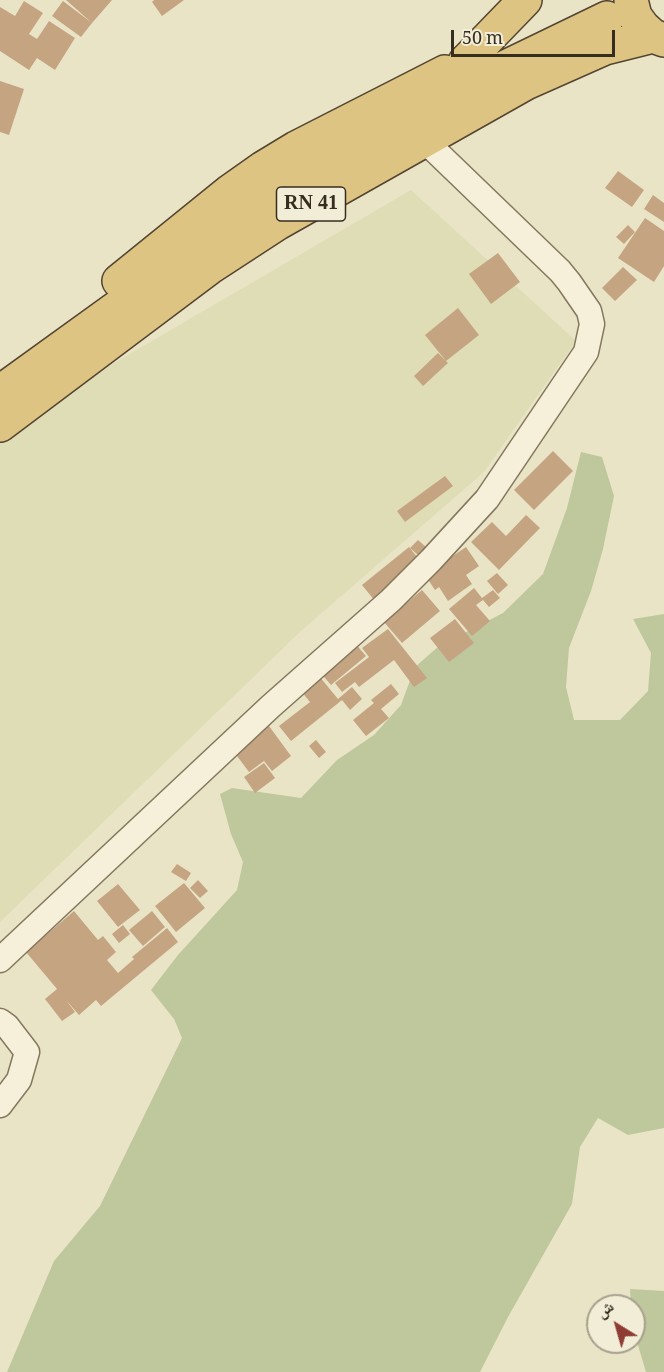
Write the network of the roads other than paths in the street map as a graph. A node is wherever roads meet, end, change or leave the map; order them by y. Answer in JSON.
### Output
{"nodes":[{"id":1,"x":525,"y":0,"type":"edge"},
{"id":2,"x":610,"y":6,"type":"edge"},
{"id":3,"x":658,"y":38,"type":"edge"},
{"id":4,"x":465,"y":62,"type":"junction"},
{"id":5,"x":424,"y":140,"type":"junction"},
{"id":6,"x":9,"y":385,"type":"edge"},
{"id":7,"x":0,"y":425,"type":"edge"},
{"id":8,"x":0,"y":960,"type":"edge"},
{"id":9,"x":0,"y":1021,"type":"edge"},
{"id":10,"x":0,"y":1105,"type":"edge"}],
"edges":[{"from":1,"to":4,"type":"highway","number":"RN 41"},
{"from":2,"to":3,"type":"highway"},
{"from":2,"to":4,"type":"highway","number":"RN 41"},
{"from":2,"to":6,"type":"highway"},
{"from":3,"to":5,"type":"highway","number":"RN 41"},
{"from":4,"to":6,"type":"highway","number":"RN 41"},
{"from":5,"to":7,"type":"highway","number":"RN 41"},
{"from":5,"to":8,"type":"street"},
{"from":9,"to":10,"type":"street"}]}
